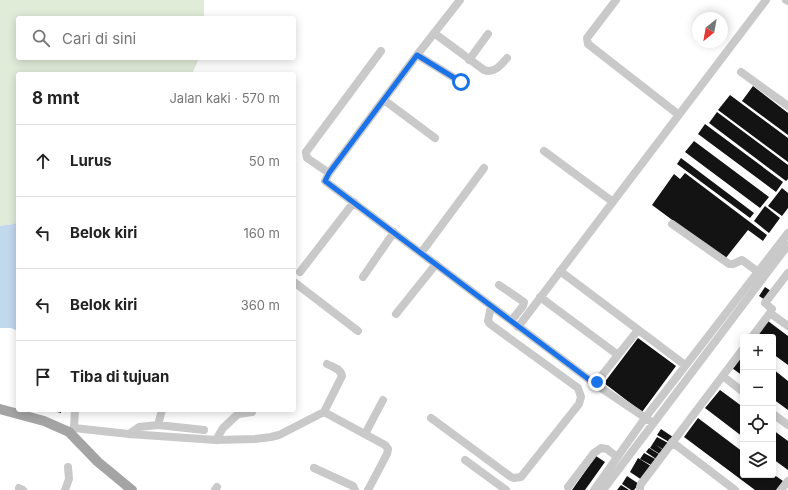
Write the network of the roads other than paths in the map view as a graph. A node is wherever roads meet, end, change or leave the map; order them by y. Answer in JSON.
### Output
{"nodes":[{"id":1,"x":460,"y":0,"type":"edge"},
{"id":2,"x":616,"y":0,"type":"edge"},
{"id":3,"x":766,"y":0,"type":"edge"},
{"id":4,"x":434,"y":32,"type":"junction"},
{"id":5,"x":488,"y":34,"type":"dead end"},
{"id":6,"x":381,"y":51,"type":"dead end"},
{"id":7,"x":417,"y":55,"type":"junction"},
{"id":8,"x":507,"y":58,"type":"dead end"},
{"id":9,"x":469,"y":60,"type":"junction"},
{"id":10,"x":741,"y":72,"type":"dead end"},
{"id":11,"x":461,"y":82,"type":"dead end"},
{"id":12,"x":384,"y":100,"type":"junction"},
{"id":13,"x":788,"y":106,"type":"edge"},
{"id":14,"x":679,"y":115,"type":"junction"},
{"id":15,"x":435,"y":138,"type":"dead end"},
{"id":16,"x":544,"y":151,"type":"dead end"},
{"id":17,"x":484,"y":168,"type":"dead end"},
{"id":18,"x":329,"y":173,"type":"junction"},
{"id":19,"x":354,"y":202,"type":"junction"},
{"id":20,"x":613,"y":202,"type":"junction"},
{"id":21,"x":672,"y":224,"type":"dead end"},
{"id":22,"x":394,"y":232,"type":"junction"},
{"id":23,"x":788,"y":233,"type":"edge"},
{"id":24,"x":788,"y":244,"type":"edge"},
{"id":25,"x":421,"y":253,"type":"junction"},
{"id":26,"x":436,"y":264,"type":"junction"},
{"id":27,"x":560,"y":271,"type":"junction"},
{"id":28,"x":300,"y":272,"type":"dead end"},
{"id":29,"x":788,"y":273,"type":"edge"},
{"id":30,"x":761,"y":274,"type":"junction"},
{"id":31,"x":363,"y":277,"type":"dead end"},
{"id":32,"x":296,"y":284,"type":"edge"},
{"id":33,"x":499,"y":285,"type":"dead end"},
{"id":34,"x":540,"y":297,"type":"junction"},
{"id":35,"x":491,"y":306,"type":"junction"},
{"id":36,"x":770,"y":313,"type":"junction"},
{"id":37,"x":396,"y":314,"type":"dead end"},
{"id":38,"x":515,"y":324,"type":"junction"},
{"id":39,"x":788,"y":326,"type":"edge"},
{"id":40,"x":720,"y":328,"type":"junction"},
{"id":41,"x":638,"y":330,"type":"junction"},
{"id":42,"x":358,"y":332,"type":"dead end"},
{"id":43,"x":754,"y":334,"type":"edge"},
{"id":44,"x":740,"y":353,"type":"edge"},
{"id":45,"x":618,"y":355,"type":"junction"},
{"id":46,"x":327,"y":364,"type":"dead end"},
{"id":47,"x":685,"y":365,"type":"junction"},
{"id":48,"x":722,"y":376,"type":"junction"},
{"id":49,"x":586,"y":378,"type":"junction"},
{"id":50,"x":595,"y":384,"type":"junction"},
{"id":51,"x":578,"y":388,"type":"junction"},
{"id":52,"x":740,"y":390,"type":"edge"},
{"id":53,"x":383,"y":400,"type":"dead end"},
{"id":54,"x":0,"y":409,"type":"edge"},
{"id":55,"x":75,"y":412,"type":"edge"},
{"id":56,"x":161,"y":412,"type":"edge"},
{"id":57,"x":252,"y":412,"type":"dead end"},
{"id":58,"x":324,"y":412,"type":"junction"},
{"id":59,"x":776,"y":416,"type":"edge"},
{"id":60,"x":431,"y":418,"type":"dead end"},
{"id":61,"x":645,"y":418,"type":"junction"},
{"id":62,"x":652,"y":424,"type":"junction"},
{"id":63,"x":158,"y":425,"type":"junction"},
{"id":64,"x":788,"y":425,"type":"edge"},
{"id":65,"x":72,"y":430,"type":"junction"},
{"id":66,"x":204,"y":430,"type":"dead end"},
{"id":67,"x":129,"y":434,"type":"junction"},
{"id":68,"x":364,"y":434,"type":"junction"},
{"id":69,"x":216,"y":440,"type":"junction"},
{"id":70,"x":672,"y":442,"type":"junction"},
{"id":71,"x":617,"y":457,"type":"junction"},
{"id":72,"x":465,"y":460,"type":"dead end"},
{"id":73,"x":68,"y":467,"type":"dead end"},
{"id":74,"x":314,"y":468,"type":"dead end"},
{"id":75,"x":788,"y":481,"type":"edge"},
{"id":76,"x":568,"y":487,"type":"dead end"},
{"id":77,"x":65,"y":490,"type":"edge"},
{"id":78,"x":132,"y":490,"type":"edge"},
{"id":79,"x":355,"y":490,"type":"edge"},
{"id":80,"x":368,"y":490,"type":"edge"},
{"id":81,"x":506,"y":490,"type":"edge"},
{"id":82,"x":594,"y":490,"type":"edge"},
{"id":83,"x":603,"y":490,"type":"edge"},
{"id":84,"x":640,"y":490,"type":"edge"},
{"id":85,"x":735,"y":490,"type":"edge"},
{"id":86,"x":781,"y":490,"type":"edge"}],
"edges":[{"from":1,"to":4,"type":"street"},
{"from":2,"to":14,"type":"street"},
{"from":3,"to":14,"type":"street"},
{"from":4,"to":7,"type":"street"},
{"from":4,"to":9,"type":"street"},
{"from":5,"to":9,"type":"street"},
{"from":6,"to":18,"type":"street"},
{"from":7,"to":11,"type":"street"},
{"from":7,"to":12,"type":"street"},
{"from":8,"to":9,"type":"street"},
{"from":10,"to":13,"type":"street"},
{"from":12,"to":15,"type":"street"},
{"from":12,"to":18,"type":"street"},
{"from":14,"to":20,"type":"street"},
{"from":16,"to":20,"type":"street"},
{"from":17,"to":25,"type":"street"},
{"from":18,"to":19,"type":"street"},
{"from":19,"to":22,"type":"street"},
{"from":19,"to":28,"type":"street"},
{"from":20,"to":27,"type":"street"},
{"from":21,"to":30,"type":"street"},
{"from":22,"to":25,"type":"street"},
{"from":22,"to":31,"type":"street"},
{"from":23,"to":30,"type":"street"},
{"from":24,"to":30,"type":"street"},
{"from":25,"to":26,"type":"street"},
{"from":26,"to":35,"type":"street"},
{"from":26,"to":37,"type":"street"},
{"from":27,"to":34,"type":"street"},
{"from":27,"to":41,"type":"street"},
{"from":29,"to":36,"type":"street"},
{"from":30,"to":40,"type":"street"},
{"from":32,"to":42,"type":"street"},
{"from":33,"to":38,"type":"street"},
{"from":34,"to":38,"type":"street"},
{"from":34,"to":45,"type":"street"},
{"from":35,"to":38,"type":"street"},
{"from":35,"to":51,"type":"street"},
{"from":36,"to":39,"type":"street"},
{"from":36,"to":43,"type":"street"},
{"from":38,"to":49,"type":"street"},
{"from":40,"to":47,"type":"street"},
{"from":40,"to":62,"type":"street"},
{"from":41,"to":45,"type":"street"},
{"from":41,"to":47,"type":"street"},
{"from":44,"to":48,"type":"street"},
{"from":45,"to":50,"type":"street"},
{"from":46,"to":58,"type":"street"},
{"from":47,"to":61,"type":"street"},
{"from":48,"to":52,"type":"street"},
{"from":48,"to":70,"type":"street"},
{"from":49,"to":50,"type":"street"},
{"from":49,"to":51,"type":"street"},
{"from":50,"to":61,"type":"street"},
{"from":51,"to":60,"type":"street"},
{"from":53,"to":68,"type":"street"},
{"from":54,"to":65,"type":"main road"},
{"from":55,"to":65,"type":"street"},
{"from":56,"to":63,"type":"street"},
{"from":57,"to":69,"type":"street"},
{"from":58,"to":68,"type":"street"},
{"from":58,"to":69,"type":"street"},
{"from":59,"to":64,"type":"street"},
{"from":61,"to":62,"type":"street"},
{"from":61,"to":71,"type":"street"},
{"from":62,"to":83,"type":"street"},
{"from":63,"to":66,"type":"street"},
{"from":63,"to":67,"type":"street"},
{"from":65,"to":67,"type":"street"},
{"from":65,"to":78,"type":"main road"},
{"from":67,"to":69,"type":"street"},
{"from":68,"to":80,"type":"street"},
{"from":70,"to":84,"type":"street"},
{"from":70,"to":85,"type":"street"},
{"from":71,"to":76,"type":"street"},
{"from":71,"to":82,"type":"street"},
{"from":72,"to":81,"type":"street"},
{"from":73,"to":77,"type":"street"},
{"from":74,"to":79,"type":"street"},
{"from":75,"to":86,"type":"street"}]}
